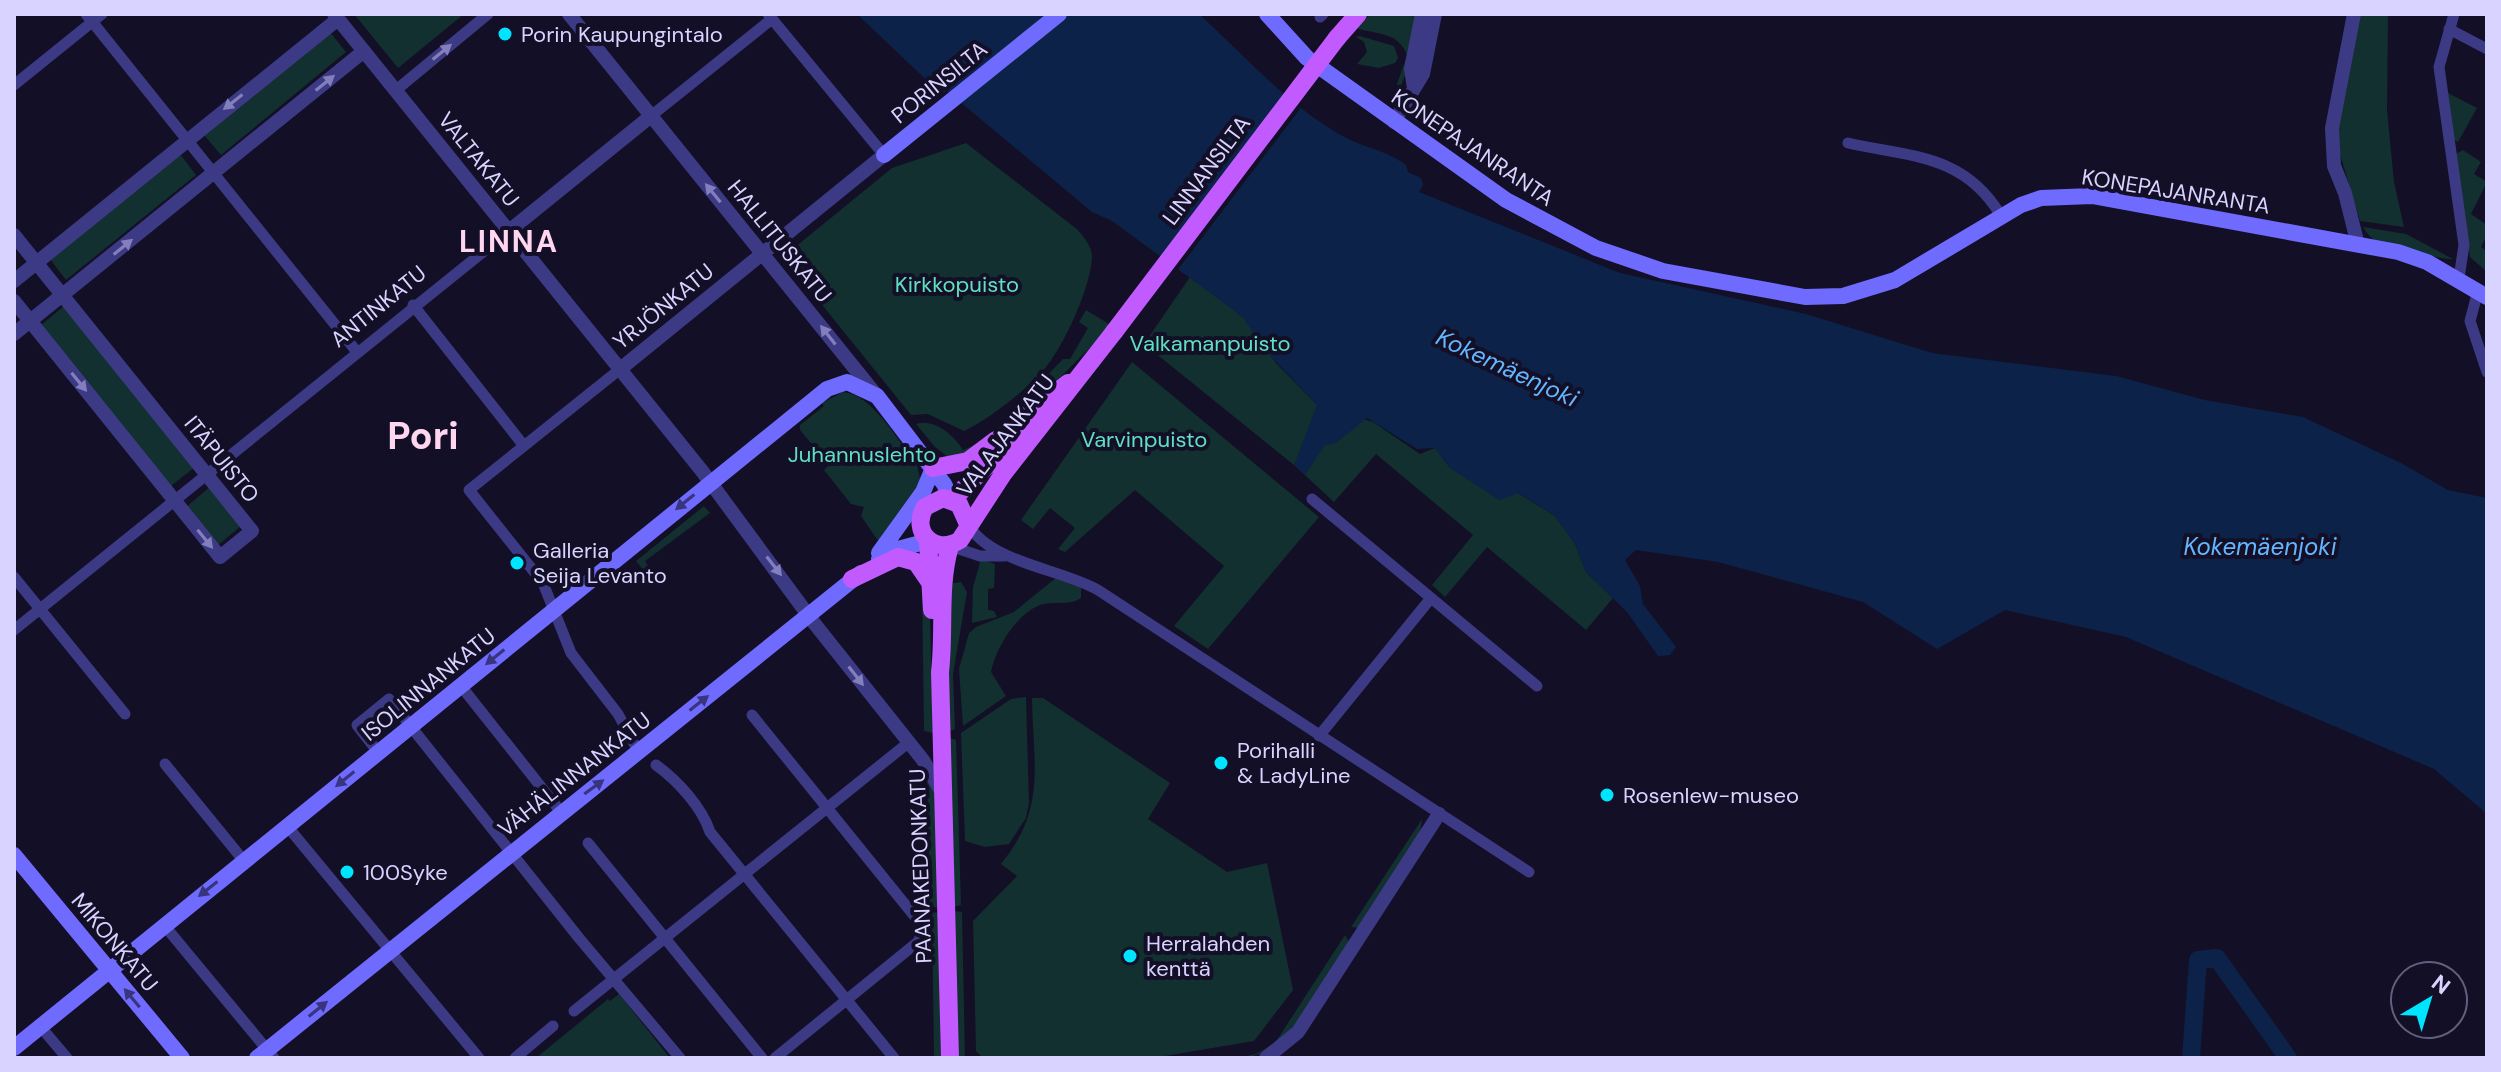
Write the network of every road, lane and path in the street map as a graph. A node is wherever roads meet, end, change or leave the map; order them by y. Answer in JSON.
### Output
{"nodes":[{"id":1,"x":102,"y":14,"type":"edge"},
{"id":2,"x":488,"y":14,"type":"edge"},
{"id":3,"x":569,"y":14,"type":"edge"},
{"id":4,"x":1059,"y":14,"type":"edge"},
{"id":5,"x":1267,"y":14,"type":"edge"},
{"id":6,"x":1358,"y":14,"type":"edge"},
{"id":7,"x":1366,"y":14,"type":"edge"},
{"id":8,"x":1422,"y":14,"type":"edge"},
{"id":9,"x":1435,"y":14,"type":"edge"},
{"id":10,"x":2354,"y":14,"type":"edge"},
{"id":11,"x":2454,"y":14,"type":"edge"},
{"id":12,"x":770,"y":16,"type":"edge"},
{"id":13,"x":336,"y":17,"type":"edge"},
{"id":14,"x":89,"y":18,"type":"edge"},
{"id":15,"x":2449,"y":29,"type":"junction"},
{"id":16,"x":1339,"y":36,"type":"junction"},
{"id":17,"x":2487,"y":49,"type":"edge"},
{"id":18,"x":364,"y":51,"type":"junction"},
{"id":19,"x":14,"y":85,"type":"edge"},
{"id":20,"x":1414,"y":88,"type":"junction"},
{"id":21,"x":395,"y":91,"type":"junction"},
{"id":22,"x":651,"y":116,"type":"junction"},
{"id":23,"x":1394,"y":122,"type":"junction"},
{"id":24,"x":189,"y":140,"type":"junction"},
{"id":25,"x":1848,"y":143,"type":"dead end"},
{"id":26,"x":884,"y":155,"type":"junction"},
{"id":27,"x":214,"y":172,"type":"junction"},
{"id":28,"x":2000,"y":214,"type":"junction"},
{"id":29,"x":509,"y":231,"type":"junction"},
{"id":30,"x":14,"y":235,"type":"edge"},
{"id":31,"x":2358,"y":245,"type":"junction"},
{"id":32,"x":762,"y":254,"type":"junction"},
{"id":33,"x":37,"y":263,"type":"junction"},
{"id":34,"x":2459,"y":278,"type":"junction"},
{"id":35,"x":14,"y":281,"type":"edge"},
{"id":36,"x":2483,"y":294,"type":"edge"},
{"id":37,"x":62,"y":296,"type":"junction"},
{"id":38,"x":14,"y":301,"type":"edge"},
{"id":39,"x":413,"y":305,"type":"junction"},
{"id":40,"x":30,"y":321,"type":"junction"},
{"id":41,"x":1114,"y":332,"type":"joint"},
{"id":42,"x":14,"y":334,"type":"edge"},
{"id":43,"x":357,"y":352,"type":"junction"},
{"id":44,"x":619,"y":370,"type":"junction"},
{"id":45,"x":2487,"y":372,"type":"edge"},
{"id":46,"x":1080,"y":375,"type":"junction"},
{"id":47,"x":877,"y":396,"type":"junction"},
{"id":48,"x":524,"y":446,"type":"junction"},
{"id":49,"x":933,"y":468,"type":"junction"},
{"id":50,"x":207,"y":474,"type":"junction"},
{"id":51,"x":709,"y":483,"type":"junction"},
{"id":52,"x":1312,"y":499,"type":"dead end"},
{"id":53,"x":174,"y":500,"type":"junction"},
{"id":54,"x":952,"y":500,"type":"junction"},
{"id":55,"x":968,"y":524,"type":"junction"},
{"id":56,"x":928,"y":541,"type":"junction"},
{"id":57,"x":950,"y":546,"type":"junction"},
{"id":58,"x":1005,"y":556,"type":"junction"},
{"id":59,"x":14,"y":577,"type":"edge"},
{"id":60,"x":852,"y":579,"type":"junction"},
{"id":61,"x":929,"y":582,"type":"junction"},
{"id":62,"x":1431,"y":598,"type":"junction"},
{"id":63,"x":556,"y":608,"type":"junction"},
{"id":64,"x":40,"y":609,"type":"junction"},
{"id":65,"x":809,"y":614,"type":"junction"},
{"id":66,"x":14,"y":630,"type":"edge"},
{"id":67,"x":940,"y":672,"type":"junction"},
{"id":68,"x":461,"y":686,"type":"junction"},
{"id":69,"x":1537,"y":686,"type":"dead end"},
{"id":70,"x":125,"y":714,"type":"dead end"},
{"id":71,"x":752,"y":715,"type":"dead end"},
{"id":72,"x":410,"y":726,"type":"junction"},
{"id":73,"x":1319,"y":736,"type":"junction"},
{"id":74,"x":908,"y":743,"type":"junction"},
{"id":75,"x":638,"y":751,"type":"junction"},
{"id":76,"x":378,"y":752,"type":"junction"},
{"id":77,"x":165,"y":764,"type":"dead end"},
{"id":78,"x":656,"y":765,"type":"dead end"},
{"id":79,"x":942,"y":793,"type":"junction"},
{"id":80,"x":827,"y":808,"type":"junction"},
{"id":81,"x":561,"y":812,"type":"junction"},
{"id":82,"x":1439,"y":814,"type":"junction"},
{"id":83,"x":287,"y":826,"type":"junction"},
{"id":84,"x":588,"y":843,"type":"dead end"},
{"id":85,"x":510,"y":853,"type":"junction"},
{"id":86,"x":14,"y":856,"type":"edge"},
{"id":87,"x":244,"y":861,"type":"junction"},
{"id":88,"x":1529,"y":872,"type":"dead end"},
{"id":89,"x":744,"y":875,"type":"junction"},
{"id":90,"x":164,"y":925,"type":"junction"},
{"id":91,"x":665,"y":938,"type":"junction"},
{"id":92,"x":390,"y":951,"type":"junction"},
{"id":93,"x":109,"y":971,"type":"junction"},
{"id":94,"x":615,"y":978,"type":"junction"},
{"id":95,"x":846,"y":1000,"type":"junction"},
{"id":96,"x":574,"y":1011,"type":"dead end"},
{"id":97,"x":40,"y":1026,"type":"junction"},
{"id":98,"x":553,"y":1026,"type":"dead end"},
{"id":99,"x":14,"y":1048,"type":"edge"},
{"id":100,"x":266,"y":1055,"type":"edge"},
{"id":101,"x":67,"y":1058,"type":"edge"},
{"id":102,"x":182,"y":1058,"type":"edge"},
{"id":103,"x":479,"y":1058,"type":"edge"},
{"id":104,"x":515,"y":1058,"type":"edge"},
{"id":105,"x":680,"y":1058,"type":"edge"},
{"id":106,"x":762,"y":1058,"type":"edge"},
{"id":107,"x":775,"y":1058,"type":"edge"},
{"id":108,"x":894,"y":1058,"type":"edge"},
{"id":109,"x":950,"y":1058,"type":"edge"},
{"id":110,"x":1266,"y":1058,"type":"edge"}],
"edges":[{"from":1,"to":14,"type":"street"},
{"from":21,"to":2,"type":"street","one_way":true},
{"from":3,"to":22,"type":"street","name":"HALLITUSKATU"},
{"from":4,"to":26,"type":"main road","name":"PORINSILTA"},
{"from":5,"to":23,"type":"main road","name":"KONEPAJANRANTA"},
{"from":6,"to":16,"type":"main road"},
{"from":7,"to":16,"type":"street"},
{"from":8,"to":20,"type":"street"},
{"from":9,"to":20,"type":"street"},
{"from":10,"to":31,"type":"street"},
{"from":11,"to":15,"type":"street"},
{"from":12,"to":22,"type":"street","name":"ANTINKATU"},
{"from":12,"to":26,"type":"street"},
{"from":13,"to":18,"type":"street","name":"VALTAKATU"},
{"from":13,"to":24,"type":"street","one_way":true},
{"from":14,"to":19,"type":"street"},
{"from":14,"to":24,"type":"street"},
{"from":15,"to":17,"type":"street"},
{"from":15,"to":34,"type":"street"},
{"from":16,"to":41,"type":"main road","name":"LINNANSILTA","bridge":true},
{"from":18,"to":21,"type":"street","name":"VALTAKATU"},
{"from":27,"to":18,"type":"street","one_way":true},
{"from":20,"to":23,"type":"street"},
{"from":21,"to":29,"type":"street","name":"VALTAKATU"},
{"from":22,"to":29,"type":"street","name":"ANTINKATU"},
{"from":32,"to":22,"type":"street","name":"HALLITUSKATU","one_way":true},
{"from":23,"to":28,"type":"main road","name":"KONEPAJANRANTA"},
{"from":24,"to":27,"type":"street"},
{"from":24,"to":33,"type":"street"},
{"from":25,"to":28,"type":"street"},
{"from":26,"to":32,"type":"street","name":"YRJÖNKATU"},
{"from":37,"to":27,"type":"street","one_way":true},
{"from":27,"to":43,"type":"street"},
{"from":28,"to":31,"type":"main road","name":"KONEPAJANRANTA"},
{"from":29,"to":39,"type":"street","name":"ANTINKATU"},
{"from":29,"to":44,"type":"street","name":"VALTAKATU"},
{"from":30,"to":33,"type":"street","name":"ITÄPUISTO"},
{"from":31,"to":34,"type":"main road","name":"KONEPAJANRANTA"},
{"from":32,"to":44,"type":"street","name":"YRJÖNKATU"},
{"from":47,"to":32,"type":"street","name":"HALLITUSKATU","one_way":true},
{"from":33,"to":35,"type":"street"},
{"from":33,"to":37,"type":"street","name":"ITÄPUISTO"},
{"from":34,"to":36,"type":"main road","name":"KONEPAJANRANTA"},
{"from":36,"to":45,"type":"street"},
{"from":37,"to":40,"type":"street"},
{"from":37,"to":50,"type":"street","name":"ITÄPUISTO"},
{"from":38,"to":40,"type":"street","name":"ITÄPUISTO"},
{"from":39,"to":43,"type":"street","name":"ANTINKATU"},
{"from":39,"to":48,"type":"street"},
{"from":40,"to":42,"type":"street"},
{"from":40,"to":53,"type":"street","name":"ITÄPUISTO","one_way":true},
{"from":41,"to":46,"type":"main road","name":"VALAJANKATU"},
{"from":43,"to":50,"type":"street","name":"ANTINKATU"},
{"from":44,"to":48,"type":"street","name":"YRJÖNKATU"},
{"from":44,"to":51,"type":"street","name":"VALTAKATU"},
{"from":46,"to":49,"type":"main road"},
{"from":46,"to":54,"type":"main road","name":"VALAJANKATU"},
{"from":46,"to":55,"type":"main road","name":"VALAJANKATU"},
{"from":47,"to":49,"type":"main road","name":"HALLITUSKATU"},
{"from":47,"to":51,"type":"main road","name":"ISOLINNANKATU"},
{"from":48,"to":63,"type":"street","name":"YRJÖNKATU"},
{"from":49,"to":54,"type":"main road","name":"HALLITUSKATU"},
{"from":49,"to":60,"type":"main road"},
{"from":50,"to":53,"type":"street","name":"ANTINKATU"},
{"from":53,"to":50,"type":"street","name":"ITÄPUISTO","one_way":true},
{"from":51,"to":63,"type":"main road","name":"ISOLINNANKATU","one_way":true},
{"from":51,"to":65,"type":"street","name":"VALTAKATU","one_way":true},
{"from":52,"to":62,"type":"street"},
{"from":53,"to":64,"type":"street","name":"ANTINKATU"},
{"from":54,"to":55,"type":"main road"},
{"from":54,"to":56,"type":"main road"},
{"from":55,"to":57,"type":"main road"},
{"from":55,"to":58,"type":"street"},
{"from":56,"to":57,"type":"main road"},
{"from":56,"to":60,"type":"main road","name":"VÄHÄLINNANKATU"},
{"from":56,"to":61,"type":"main road","name":"PAANAKEDONKATU"},
{"from":57,"to":58,"type":"street"},
{"from":57,"to":67,"type":"main road","name":"PAANAKEDONKATU"},
{"from":58,"to":73,"type":"street"},
{"from":59,"to":64,"type":"street"},
{"from":60,"to":61,"type":"main road"},
{"from":60,"to":65,"type":"main road","name":"VÄHÄLINNANKATU"},
{"from":61,"to":67,"type":"main road","name":"PAANAKEDONKATU"},
{"from":62,"to":69,"type":"street"},
{"from":62,"to":73,"type":"street"},
{"from":63,"to":68,"type":"main road","name":"ISOLINNANKATU","one_way":true},
{"from":63,"to":75,"type":"street"},
{"from":64,"to":66,"type":"street","name":"ANTINKATU"},
{"from":64,"to":70,"type":"street"},
{"from":65,"to":74,"type":"street","name":"VALTAKATU","one_way":true},
{"from":75,"to":65,"type":"main road","name":"VÄHÄLINNANKATU","one_way":true},
{"from":67,"to":79,"type":"main road","name":"PAANAKEDONKATU"},
{"from":68,"to":72,"type":"main road","name":"ISOLINNANKATU"},
{"from":68,"to":81,"type":"street"},
{"from":71,"to":80,"type":"street"},
{"from":72,"to":76,"type":"main road","name":"ISOLINNANKATU"},
{"from":72,"to":76,"type":"street"},
{"from":72,"to":85,"type":"street"},
{"from":73,"to":82,"type":"street"},
{"from":74,"to":79,"type":"street","name":"VALTAKATU"},
{"from":74,"to":80,"type":"street"},
{"from":81,"to":75,"type":"main road","name":"VÄHÄLINNANKATU","one_way":true},
{"from":76,"to":83,"type":"main road","name":"ISOLINNANKATU","one_way":true},
{"from":77,"to":87,"type":"street"},
{"from":78,"to":89,"type":"street"},
{"from":79,"to":109,"type":"main road","name":"PAANAKEDONKATU"},
{"from":80,"to":89,"type":"street"},
{"from":80,"to":95,"type":"street"},
{"from":81,"to":85,"type":"main road","name":"VÄHÄLINNANKATU"},
{"from":82,"to":88,"type":"street"},
{"from":82,"to":110,"type":"street"},
{"from":83,"to":87,"type":"main road","name":"ISOLINNANKATU"},
{"from":83,"to":92,"type":"street"},
{"from":84,"to":91,"type":"street"},
{"from":85,"to":92,"type":"main road","name":"VÄHÄLINNANKATU"},
{"from":85,"to":94,"type":"street"},
{"from":86,"to":93,"type":"main road","name":"MIKONKATU"},
{"from":87,"to":90,"type":"main road","name":"ISOLINNANKATU","one_way":true},
{"from":89,"to":91,"type":"street"},
{"from":89,"to":95,"type":"street"},
{"from":90,"to":93,"type":"main road","name":"ISOLINNANKATU"},
{"from":90,"to":100,"type":"street"},
{"from":91,"to":94,"type":"street"},
{"from":91,"to":106,"type":"street"},
{"from":100,"to":92,"type":"main road","name":"VÄHÄLINNANKATU","one_way":true},
{"from":92,"to":103,"type":"street"},
{"from":93,"to":97,"type":"main road","name":"ISOLINNANKATU"},
{"from":102,"to":93,"type":"main road","name":"MIKONKATU","one_way":true},
{"from":94,"to":96,"type":"street"},
{"from":94,"to":105,"type":"street"},
{"from":95,"to":107,"type":"street"},
{"from":95,"to":108,"type":"street"},
{"from":97,"to":99,"type":"main road","name":"ISOLINNANKATU"},
{"from":97,"to":101,"type":"street"},
{"from":98,"to":104,"type":"street"}]}
